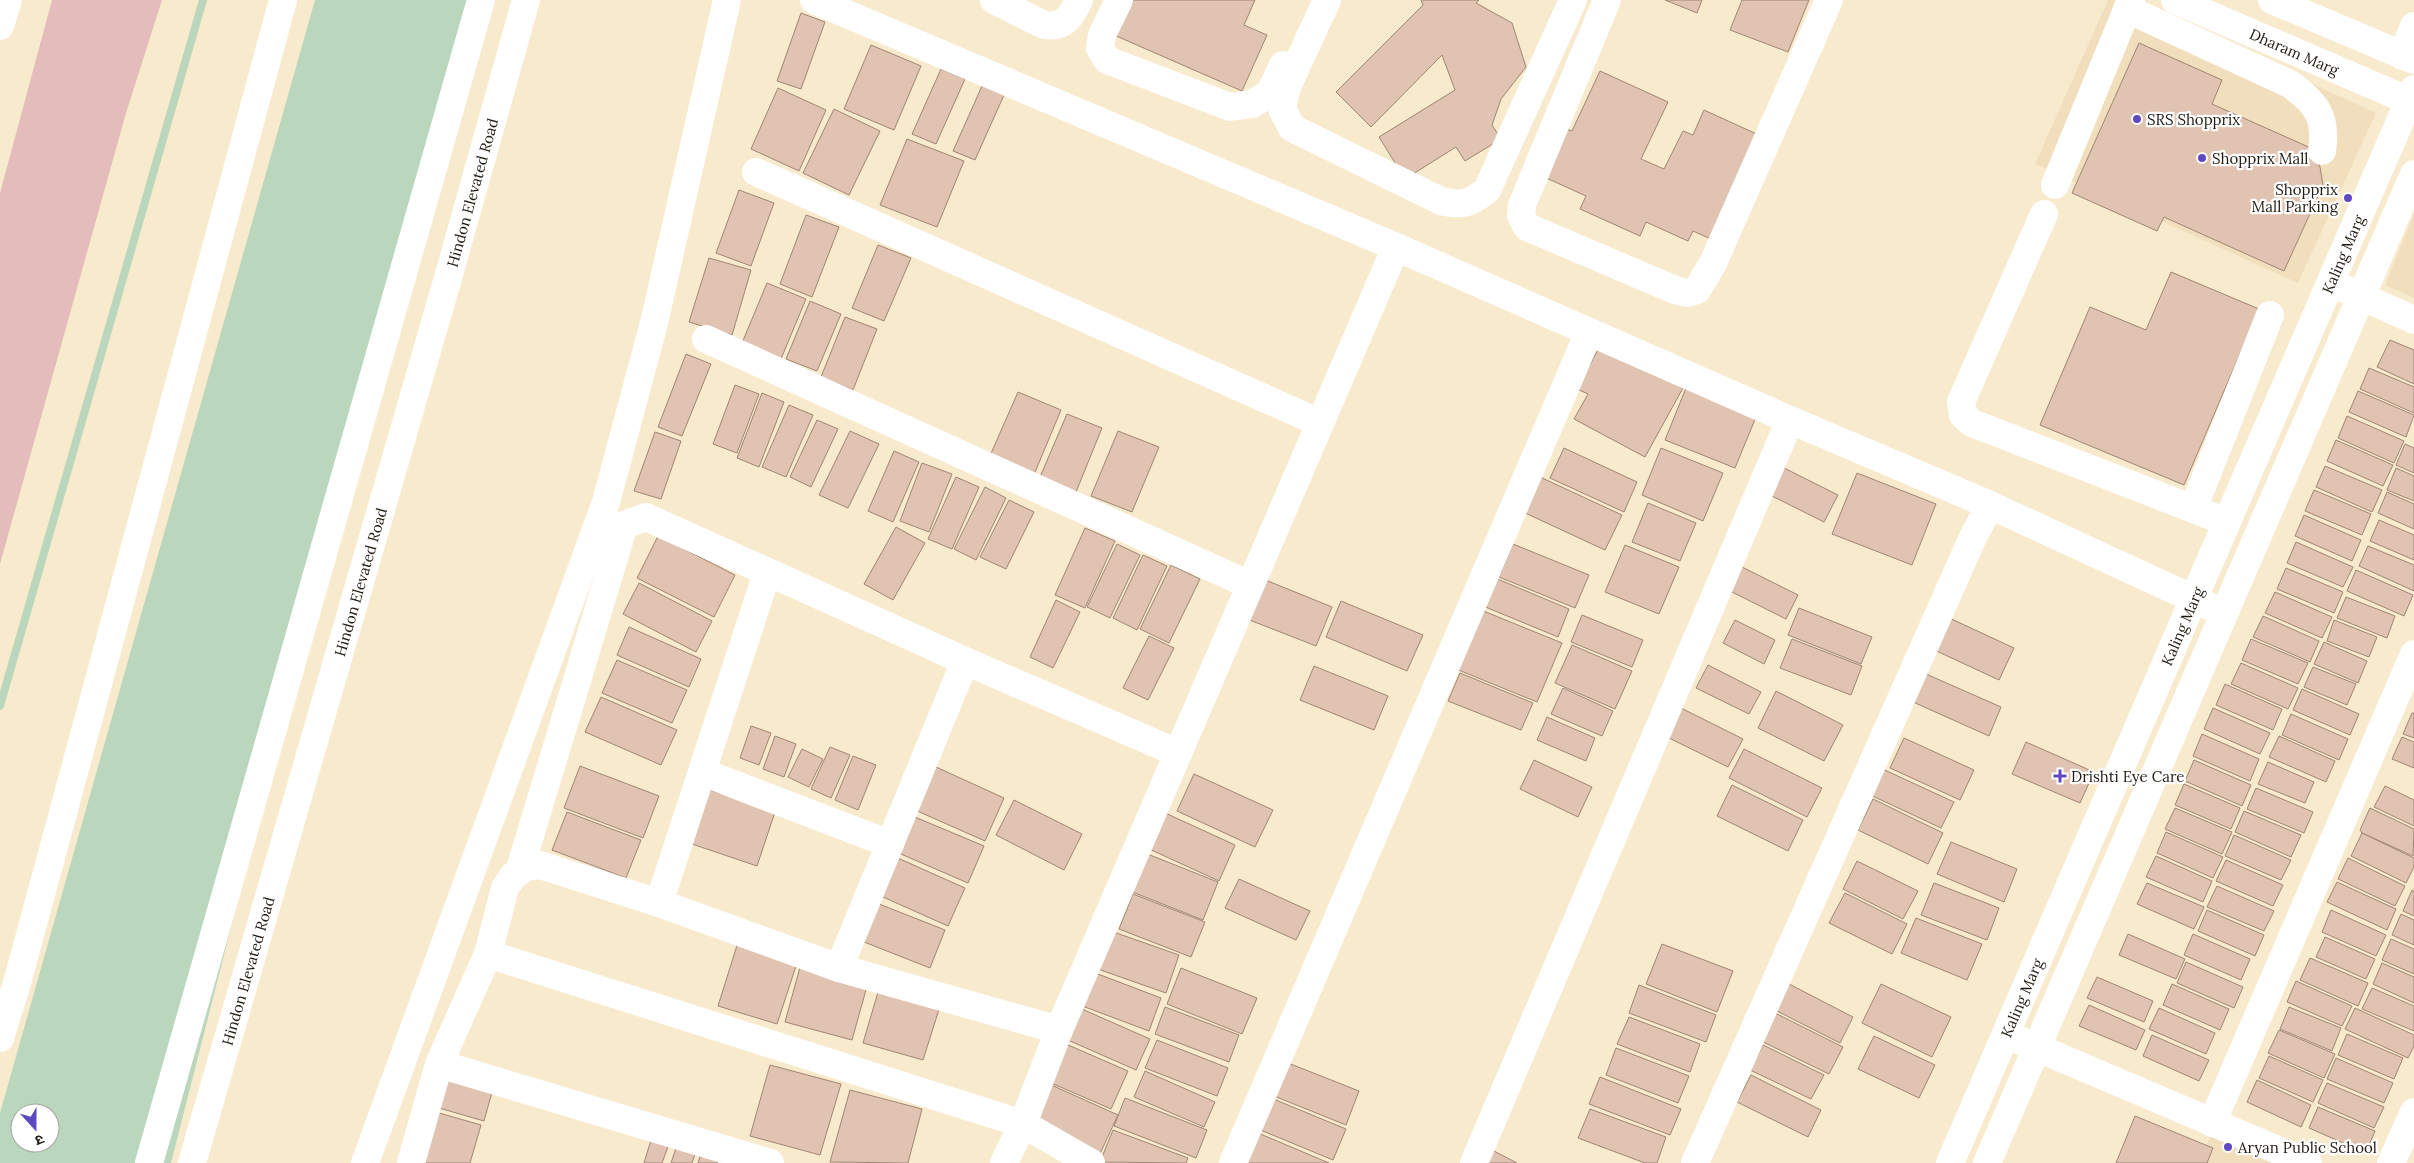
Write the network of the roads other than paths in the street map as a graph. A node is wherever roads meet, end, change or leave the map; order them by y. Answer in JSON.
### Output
{"nodes":[{"id":1,"x":8,"y":0,"type":"edge"},
{"id":2,"x":283,"y":0,"type":"edge"},
{"id":3,"x":481,"y":0,"type":"edge"},
{"id":4,"x":526,"y":0,"type":"edge"},
{"id":5,"x":727,"y":0,"type":"edge"},
{"id":6,"x":814,"y":0,"type":"edge"},
{"id":7,"x":994,"y":0,"type":"edge"},
{"id":8,"x":1079,"y":0,"type":"edge"},
{"id":9,"x":1119,"y":0,"type":"edge"},
{"id":10,"x":1314,"y":0,"type":"edge"},
{"id":11,"x":1327,"y":0,"type":"edge"},
{"id":12,"x":1573,"y":0,"type":"edge"},
{"id":13,"x":1607,"y":0,"type":"edge"},
{"id":14,"x":1829,"y":0,"type":"edge"},
{"id":15,"x":2175,"y":0,"type":"edge"},
{"id":16,"x":2283,"y":2,"type":"edge"},
{"id":17,"x":2129,"y":4,"type":"edge"},
{"id":18,"x":0,"y":26,"type":"edge"},
{"id":19,"x":2414,"y":26,"type":"edge"},
{"id":20,"x":2408,"y":58,"type":"edge"},
{"id":21,"x":2412,"y":98,"type":"edge"},
{"id":22,"x":2322,"y":151,"type":"dead end"},
{"id":23,"x":756,"y":172,"type":"dead end"},
{"id":24,"x":2414,"y":174,"type":"edge"},
{"id":25,"x":2055,"y":185,"type":"dead end"},
{"id":26,"x":2044,"y":214,"type":"dead end"},
{"id":27,"x":1396,"y":246,"type":"junction"},
{"id":28,"x":2330,"y":283,"type":"junction"},
{"id":29,"x":2361,"y":296,"type":"junction"},
{"id":30,"x":2270,"y":315,"type":"dead end"},
{"id":31,"x":2414,"y":320,"type":"edge"},
{"id":32,"x":1589,"y":332,"type":"junction"},
{"id":33,"x":706,"y":339,"type":"dead end"},
{"id":34,"x":1790,"y":420,"type":"junction"},
{"id":35,"x":1320,"y":424,"type":"junction"},
{"id":36,"x":1990,"y":505,"type":"junction"},
{"id":37,"x":2192,"y":509,"type":"junction"},
{"id":38,"x":2227,"y":522,"type":"junction"},
{"id":39,"x":767,"y":573,"type":"junction"},
{"id":40,"x":1250,"y":585,"type":"junction"},
{"id":41,"x":2194,"y":599,"type":"junction"},
{"id":42,"x":2224,"y":613,"type":"junction"},
{"id":43,"x":2414,"y":654,"type":"edge"},
{"id":44,"x":965,"y":661,"type":"junction"},
{"id":45,"x":1178,"y":753,"type":"junction"},
{"id":46,"x":702,"y":772,"type":"junction"},
{"id":47,"x":890,"y":844,"type":"junction"},
{"id":48,"x":519,"y":872,"type":"junction"},
{"id":49,"x":659,"y":903,"type":"junction"},
{"id":50,"x":488,"y":954,"type":"junction"},
{"id":51,"x":839,"y":968,"type":"junction"},
{"id":52,"x":1058,"y":1030,"type":"junction"},
{"id":53,"x":2006,"y":1034,"type":"junction"},
{"id":54,"x":0,"y":1038,"type":"edge"},
{"id":55,"x":2037,"y":1047,"type":"junction"},
{"id":56,"x":439,"y":1064,"type":"junction"},
{"id":57,"x":2414,"y":1112,"type":"edge"},
{"id":58,"x":2212,"y":1123,"type":"junction"},
{"id":59,"x":1023,"y":1124,"type":"junction"},
{"id":60,"x":149,"y":1163,"type":"edge"},
{"id":61,"x":192,"y":1163,"type":"edge"},
{"id":62,"x":364,"y":1163,"type":"edge"},
{"id":63,"x":411,"y":1163,"type":"edge"},
{"id":64,"x":770,"y":1163,"type":"edge"},
{"id":65,"x":1004,"y":1163,"type":"edge"},
{"id":66,"x":1091,"y":1163,"type":"edge"},
{"id":67,"x":1234,"y":1163,"type":"edge"},
{"id":68,"x":1474,"y":1163,"type":"edge"},
{"id":69,"x":1695,"y":1163,"type":"edge"},
{"id":70,"x":1950,"y":1163,"type":"edge"},
{"id":71,"x":1987,"y":1163,"type":"edge"},
{"id":72,"x":2308,"y":1163,"type":"edge"},
{"id":73,"x":2391,"y":1163,"type":"edge"}],
"edges":[{"from":1,"to":18,"type":"main road"},
{"from":2,"to":54,"type":"main road"},
{"from":3,"to":60,"type":"main road"},
{"from":4,"to":61,"type":"main road","name":"Hindon Elevated Road"},
{"from":5,"to":62,"type":"main road"},
{"from":6,"to":27,"type":"main road"},
{"from":7,"to":8,"type":"main road"},
{"from":9,"to":10,"type":"main road"},
{"from":11,"to":12,"type":"main road"},
{"from":13,"to":14,"type":"main road"},
{"from":15,"to":21,"type":"main road","name":"Dharam Marg"},
{"from":16,"to":20,"type":"main road"},
{"from":17,"to":22,"type":"main road"},
{"from":17,"to":25,"type":"main road"},
{"from":19,"to":20,"type":"main road"},
{"from":21,"to":28,"type":"main road","name":"Kaling Marg"},
{"from":23,"to":35,"type":"main road"},
{"from":24,"to":29,"type":"main road"},
{"from":26,"to":37,"type":"main road"},
{"from":27,"to":32,"type":"main road"},
{"from":27,"to":35,"type":"main road"},
{"from":28,"to":29,"type":"main road"},
{"from":28,"to":38,"type":"main road","name":"Kaling Marg"},
{"from":29,"to":31,"type":"main road"},
{"from":29,"to":42,"type":"main road"},
{"from":30,"to":37,"type":"main road"},
{"from":32,"to":34,"type":"main road"},
{"from":32,"to":67,"type":"main road"},
{"from":33,"to":40,"type":"main road"},
{"from":34,"to":36,"type":"main road"},
{"from":34,"to":68,"type":"main road"},
{"from":35,"to":40,"type":"main road"},
{"from":36,"to":41,"type":"main road"},
{"from":36,"to":69,"type":"main road"},
{"from":37,"to":38,"type":"main road"},
{"from":38,"to":41,"type":"main road","name":"Kaling Marg"},
{"from":39,"to":44,"type":"main road"},
{"from":39,"to":46,"type":"main road"},
{"from":39,"to":48,"type":"main road"},
{"from":40,"to":45,"type":"main road"},
{"from":41,"to":42,"type":"main road"},
{"from":41,"to":53,"type":"main road","name":"Kaling Marg"},
{"from":42,"to":55,"type":"main road"},
{"from":43,"to":58,"type":"main road"},
{"from":44,"to":45,"type":"main road"},
{"from":44,"to":47,"type":"main road"},
{"from":45,"to":52,"type":"main road"},
{"from":46,"to":47,"type":"main road"},
{"from":46,"to":49,"type":"main road"},
{"from":47,"to":51,"type":"main road"},
{"from":48,"to":49,"type":"main road"},
{"from":48,"to":50,"type":"main road"},
{"from":49,"to":51,"type":"main road"},
{"from":50,"to":56,"type":"main road"},
{"from":50,"to":59,"type":"main road"},
{"from":51,"to":52,"type":"main road"},
{"from":52,"to":59,"type":"main road"},
{"from":53,"to":55,"type":"main road"},
{"from":53,"to":70,"type":"main road","name":"Kaling Marg"},
{"from":55,"to":58,"type":"main road"},
{"from":55,"to":71,"type":"main road"},
{"from":56,"to":63,"type":"main road"},
{"from":56,"to":64,"type":"main road"},
{"from":57,"to":73,"type":"main road"},
{"from":58,"to":72,"type":"main road"},
{"from":59,"to":65,"type":"main road"},
{"from":59,"to":66,"type":"main road"}]}
